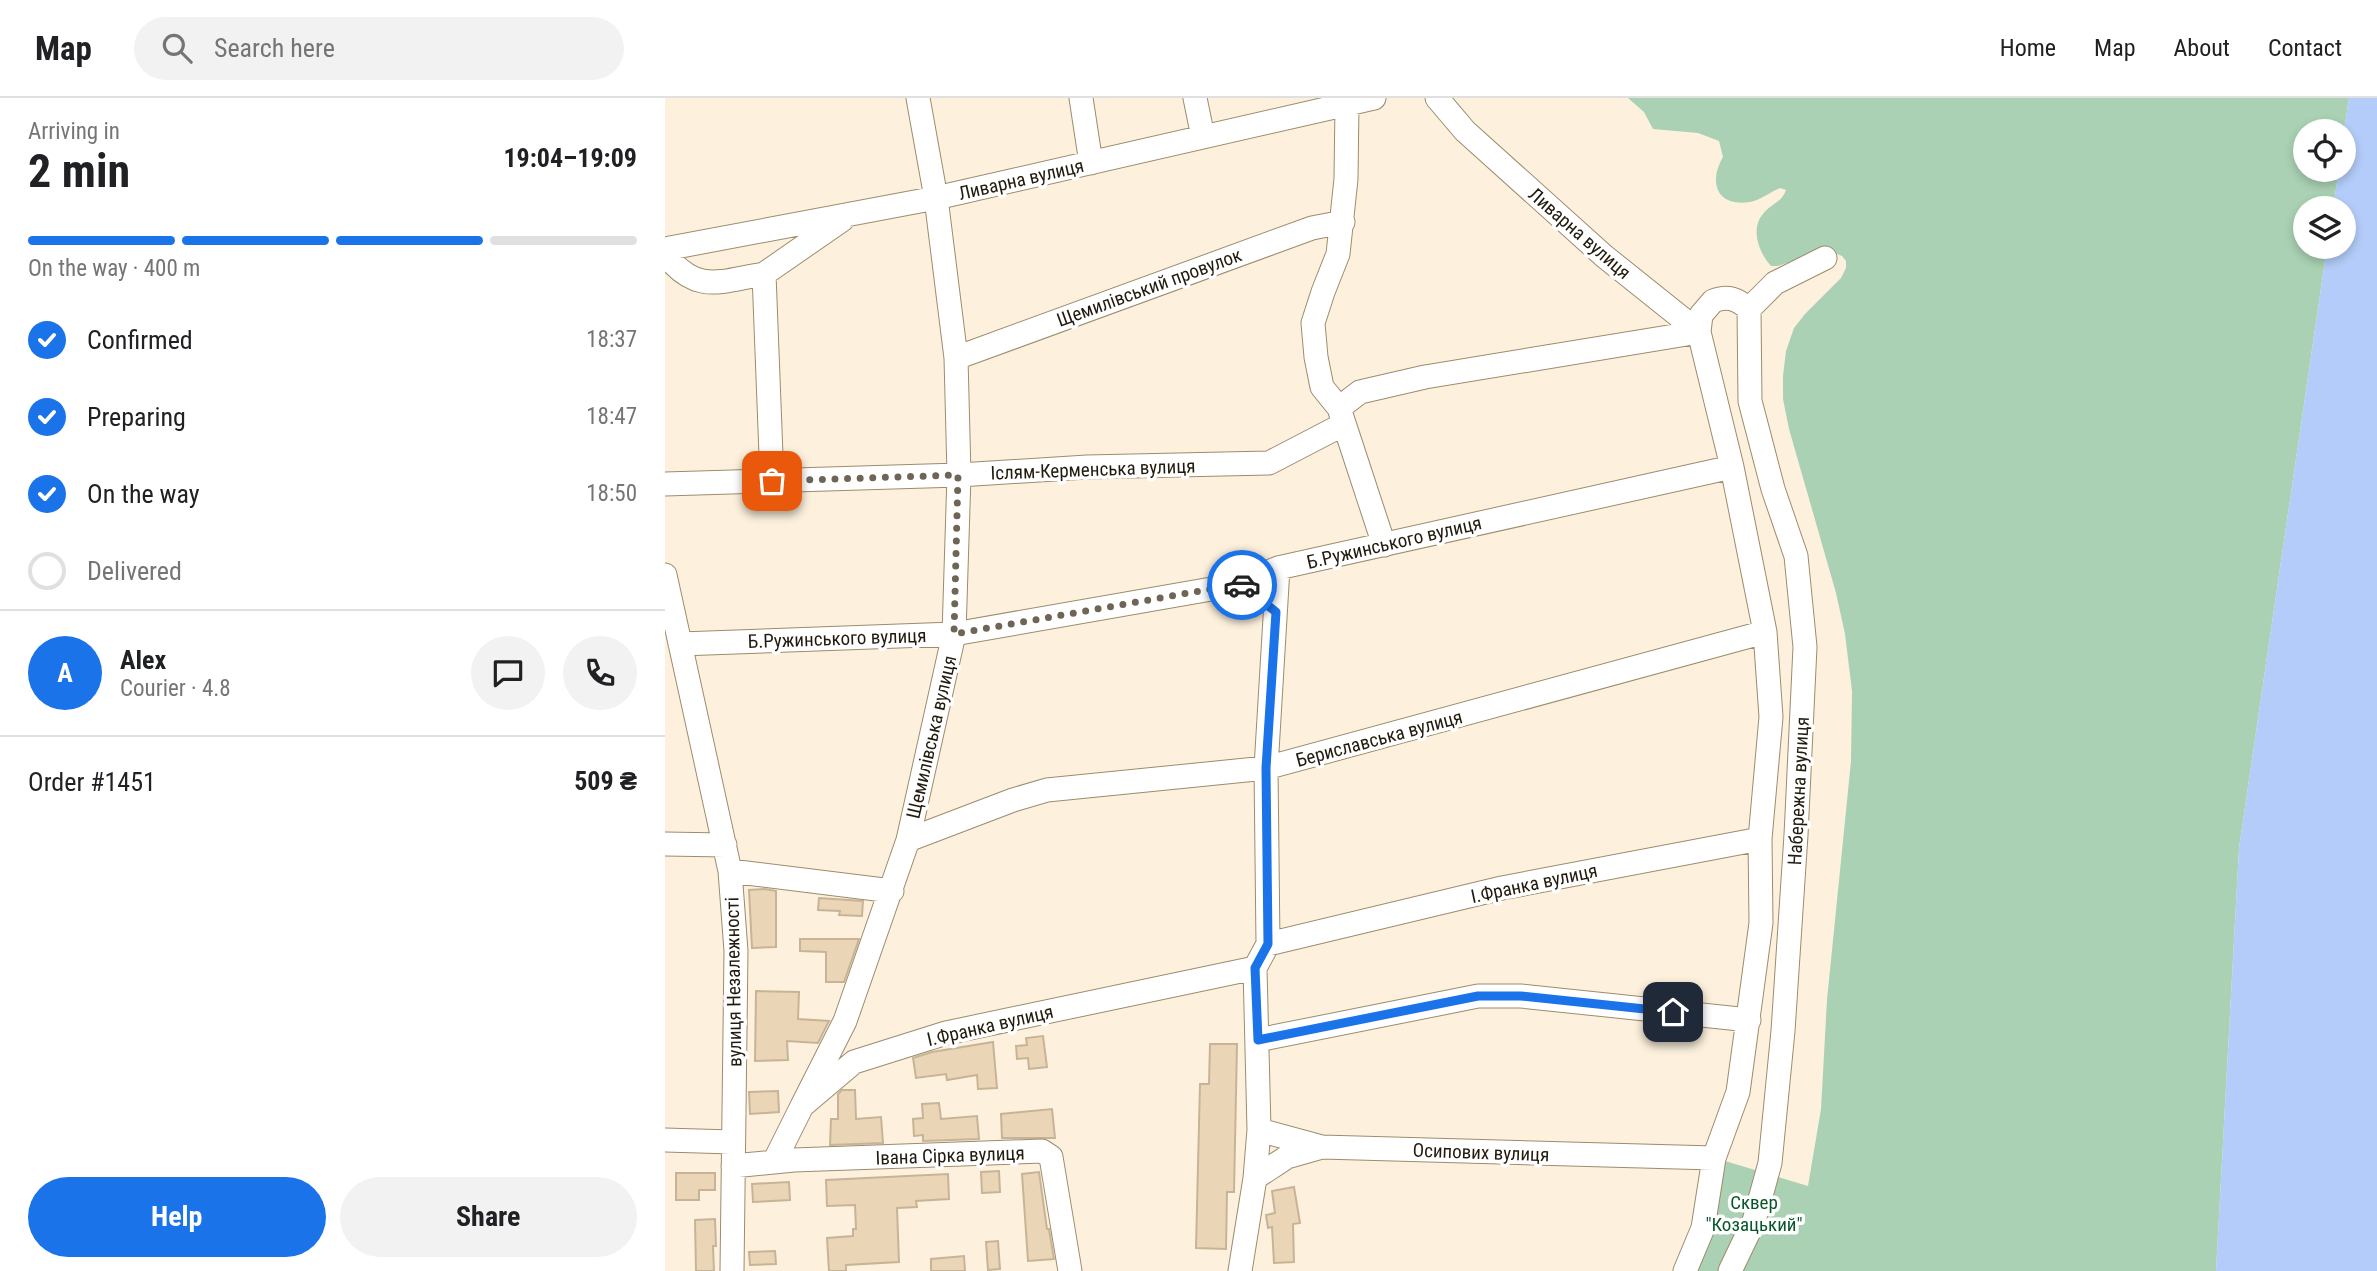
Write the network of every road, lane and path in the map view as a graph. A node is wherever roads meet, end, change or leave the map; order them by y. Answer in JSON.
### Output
{"nodes":[{"id":1,"x":918,"y":98,"type":"edge"},
{"id":2,"x":1081,"y":98,"type":"edge"},
{"id":3,"x":1195,"y":98,"type":"edge"},
{"id":4,"x":1374,"y":98,"type":"edge"},
{"id":5,"x":1437,"y":98,"type":"edge"},
{"id":6,"x":1347,"y":104,"type":"junction"},
{"id":7,"x":1203,"y":138,"type":"junction"},
{"id":8,"x":1091,"y":163,"type":"junction"},
{"id":9,"x":936,"y":198,"type":"junction"},
{"id":10,"x":850,"y":214,"type":"junction"},
{"id":11,"x":1343,"y":222,"type":"junction"},
{"id":12,"x":665,"y":252,"type":"edge"},
{"id":13,"x":1825,"y":258,"type":"dead end"},
{"id":14,"x":764,"y":274,"type":"junction"},
{"id":15,"x":1749,"y":309,"type":"junction"},
{"id":16,"x":1699,"y":332,"type":"junction"},
{"id":17,"x":956,"y":358,"type":"junction"},
{"id":18,"x":1342,"y":416,"type":"junction"},
{"id":19,"x":1732,"y":467,"type":"junction"},
{"id":20,"x":958,"y":475,"type":"junction"},
{"id":21,"x":772,"y":481,"type":"junction"},
{"id":22,"x":665,"y":484,"type":"edge"},
{"id":23,"x":1384,"y":545,"type":"junction"},
{"id":24,"x":1278,"y":568,"type":"junction"},
{"id":25,"x":665,"y":575,"type":"edge"},
{"id":26,"x":1240,"y":584,"type":"junction"},
{"id":27,"x":1276,"y":612,"type":"junction"},
{"id":28,"x":1765,"y":632,"type":"junction"},
{"id":29,"x":954,"y":634,"type":"junction"},
{"id":30,"x":680,"y":644,"type":"junction"},
{"id":31,"x":1266,"y":768,"type":"junction"},
{"id":32,"x":1760,"y":839,"type":"junction"},
{"id":33,"x":908,"y":840,"type":"junction"},
{"id":34,"x":665,"y":844,"type":"edge"},
{"id":35,"x":725,"y":845,"type":"junction"},
{"id":36,"x":730,"y":871,"type":"junction"},
{"id":37,"x":892,"y":891,"type":"junction"},
{"id":38,"x":1268,"y":944,"type":"junction"},
{"id":39,"x":1255,"y":968,"type":"junction"},
{"id":40,"x":1749,"y":1020,"type":"junction"},
{"id":41,"x":1258,"y":1040,"type":"junction"},
{"id":42,"x":802,"y":1106,"type":"junction"},
{"id":43,"x":1259,"y":1130,"type":"junction"},
{"id":44,"x":665,"y":1140,"type":"edge"},
{"id":45,"x":732,"y":1142,"type":"junction"},
{"id":46,"x":1322,"y":1147,"type":"junction"},
{"id":47,"x":1714,"y":1158,"type":"junction"},
{"id":48,"x":773,"y":1162,"type":"junction"},
{"id":49,"x":733,"y":1166,"type":"junction"},
{"id":50,"x":1255,"y":1178,"type":"junction"},
{"id":51,"x":732,"y":1271,"type":"edge"},
{"id":52,"x":1070,"y":1271,"type":"edge"},
{"id":53,"x":1240,"y":1271,"type":"edge"},
{"id":54,"x":1685,"y":1271,"type":"edge"},
{"id":55,"x":1730,"y":1271,"type":"edge"}],
"edges":[{"from":1,"to":9,"type":"street","name":"Щемилівська вулиця"},
{"from":2,"to":8,"type":"street"},
{"from":3,"to":7,"type":"street"},
{"from":4,"to":6,"type":"street","name":"Ливарна вулиця"},
{"from":5,"to":16,"type":"street","name":"Ливарна вулиця"},
{"from":6,"to":7,"type":"street","name":"Ливарна вулиця"},
{"from":6,"to":11,"type":"street"},
{"from":7,"to":8,"type":"street","name":"Ливарна вулиця"},
{"from":8,"to":9,"type":"street","name":"Ливарна вулиця"},
{"from":9,"to":10,"type":"street","name":"Ливарна вулиця"},
{"from":9,"to":17,"type":"street","name":"Щемилівська вулиця"},
{"from":10,"to":12,"type":"street","name":"Ливарна вулиця"},
{"from":10,"to":14,"type":"street"},
{"from":11,"to":17,"type":"street","name":"Щемилівський провулок"},
{"from":11,"to":18,"type":"street"},
{"from":12,"to":14,"type":"street"},
{"from":13,"to":15,"type":"street"},
{"from":14,"to":21,"type":"street"},
{"from":15,"to":16,"type":"street"},
{"from":15,"to":55,"type":"street","name":"Набережна вулиця"},
{"from":16,"to":18,"type":"street","name":"Іслям-Керменська вулиця"},
{"from":16,"to":19,"type":"street"},
{"from":17,"to":20,"type":"street","name":"Щемилівська вулиця"},
{"from":18,"to":20,"type":"street","name":"Іслям-Керменська вулиця"},
{"from":18,"to":23,"type":"street"},
{"from":19,"to":23,"type":"street","name":"Б.Ружинського вулиця"},
{"from":19,"to":28,"type":"street"},
{"from":20,"to":21,"type":"street","name":"Іслям-Керменська вулиця"},
{"from":20,"to":29,"type":"street","name":"Щемилівська вулиця"},
{"from":21,"to":22,"type":"street","name":"Іслям-Керменська вулиця"},
{"from":23,"to":24,"type":"street","name":"Б.Ружинського вулиця"},
{"from":24,"to":26,"type":"street","name":"Б.Ружинського вулиця"},
{"from":24,"to":27,"type":"street"},
{"from":25,"to":30,"type":"street","name":"вулиця Незалежності"},
{"from":26,"to":27,"type":"street"},
{"from":26,"to":29,"type":"street","name":"Б.Ружинського вулиця"},
{"from":27,"to":31,"type":"street"},
{"from":28,"to":31,"type":"street","name":"Бериславська вулиця"},
{"from":28,"to":32,"type":"street"},
{"from":29,"to":30,"type":"street","name":"Б.Ружинського вулиця"},
{"from":29,"to":33,"type":"street","name":"Щемилівська вулиця"},
{"from":30,"to":35,"type":"street","name":"вулиця Незалежності"},
{"from":31,"to":33,"type":"street","name":"Бериславська вулиця"},
{"from":31,"to":38,"type":"street"},
{"from":32,"to":38,"type":"street","name":"І.Франка вулиця"},
{"from":32,"to":40,"type":"street"},
{"from":33,"to":37,"type":"street","name":"Щемилівська вулиця"},
{"from":34,"to":35,"type":"street"},
{"from":35,"to":36,"type":"street","name":"вулиця Незалежності"},
{"from":36,"to":37,"type":"street"},
{"from":36,"to":45,"type":"street","name":"вулиця Незалежності"},
{"from":37,"to":42,"type":"street","name":"Щемилівська вулиця"},
{"from":38,"to":39,"type":"street"},
{"from":39,"to":41,"type":"street"},
{"from":39,"to":42,"type":"street","name":"І.Франка вулиця"},
{"from":40,"to":41,"type":"street"},
{"from":40,"to":47,"type":"street"},
{"from":41,"to":43,"type":"street"},
{"from":42,"to":48,"type":"street","name":"І.Франка вулиця"},
{"from":43,"to":46,"type":"street"},
{"from":43,"to":50,"type":"street"},
{"from":44,"to":45,"type":"street"},
{"from":45,"to":49,"type":"street","name":"вулиця Незалежності"},
{"from":46,"to":47,"type":"street","name":"Осипових вулиця"},
{"from":46,"to":50,"type":"street","name":"Осипових вулиця"},
{"from":47,"to":54,"type":"street"},
{"from":48,"to":49,"type":"street","name":"Івана Сірка вулиця"},
{"from":48,"to":52,"type":"street","name":"Івана Сірка вулиця"},
{"from":49,"to":51,"type":"street","name":"вулиця Незалежності"},
{"from":50,"to":53,"type":"street"}]}
